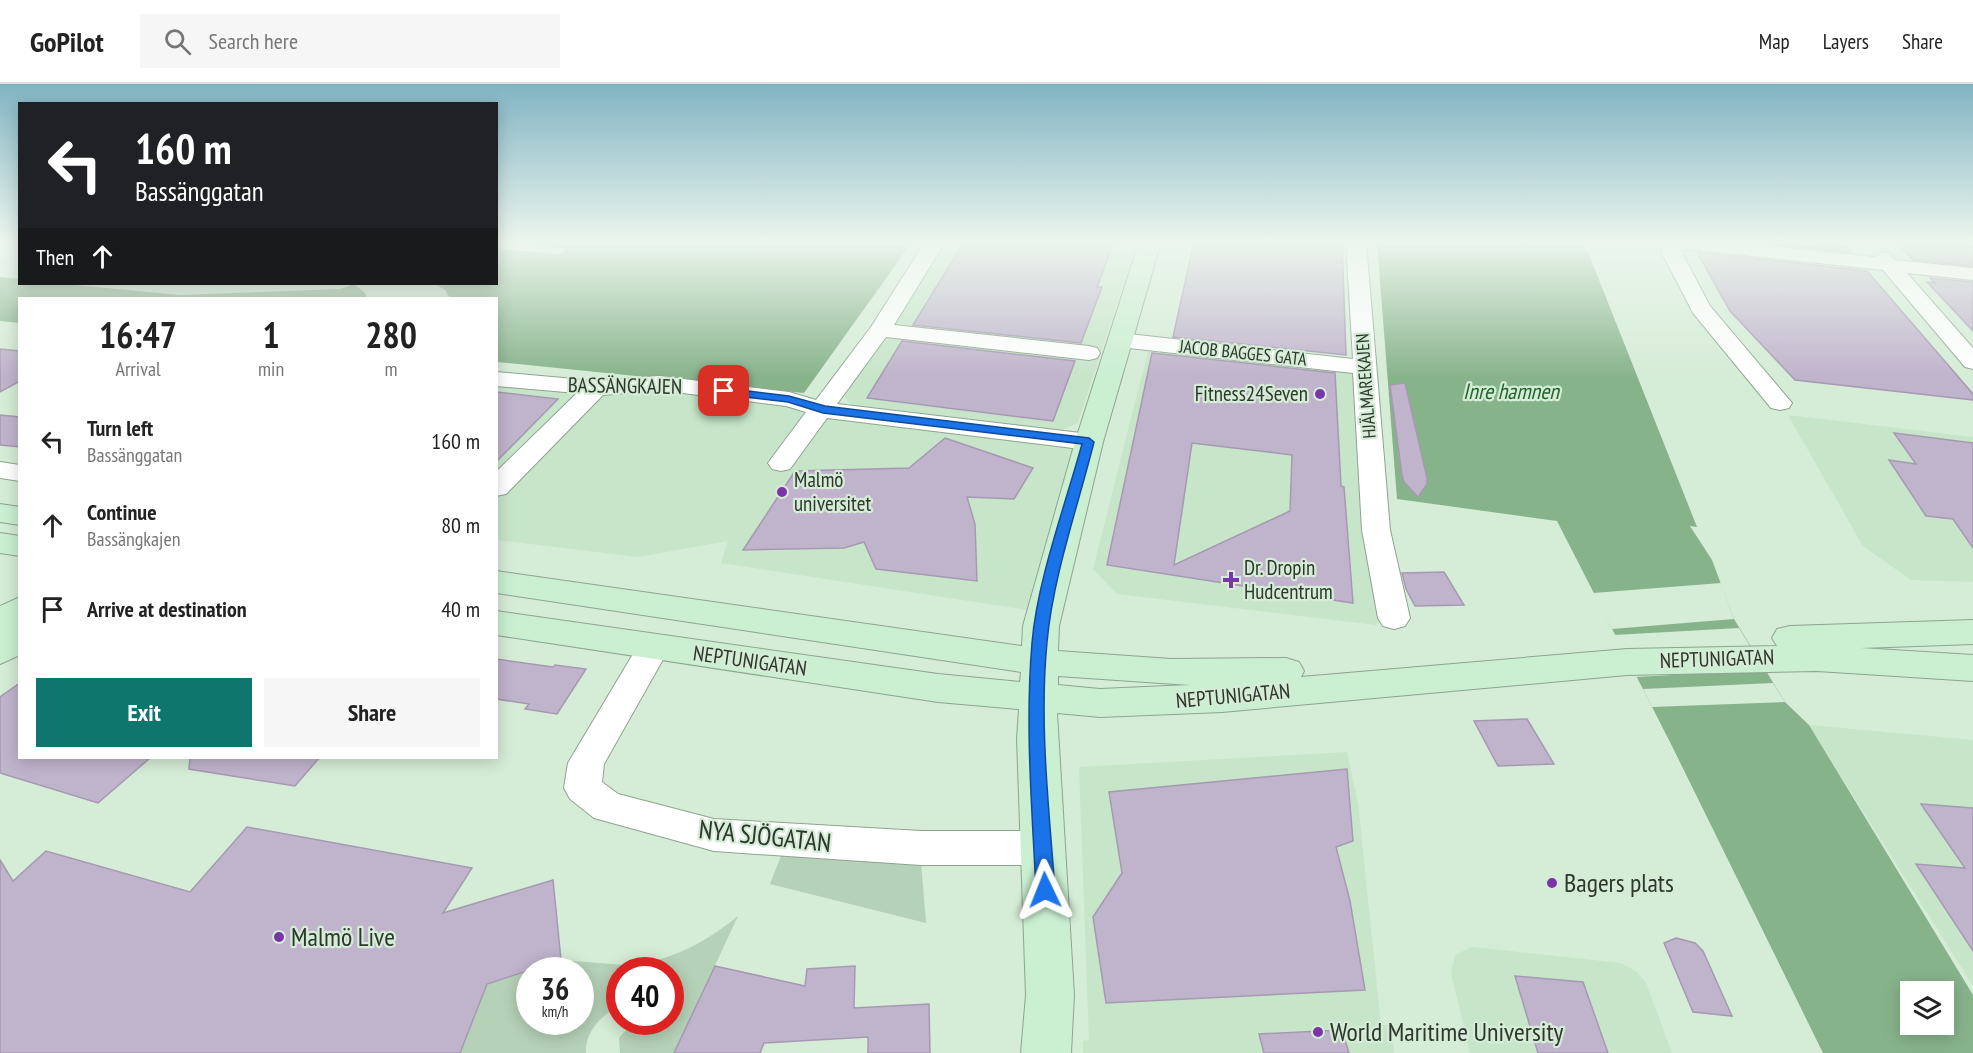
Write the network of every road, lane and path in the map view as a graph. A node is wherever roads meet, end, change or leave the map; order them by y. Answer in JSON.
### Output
{"nodes":[{"id":1,"x":907,"y":287,"type":"edge"},
{"id":2,"x":1136,"y":287,"type":"edge"},
{"id":3,"x":1360,"y":287,"type":"edge"},
{"id":4,"x":1690,"y":287,"type":"edge"},
{"id":5,"x":1908,"y":287,"type":"edge"},
{"id":6,"x":880,"y":330,"type":"junction"},
{"id":7,"x":1120,"y":340,"type":"junction"},
{"id":8,"x":1089,"y":353,"type":"dead end"},
{"id":9,"x":1973,"y":362,"type":"edge"},
{"id":10,"x":1366,"y":367,"type":"junction"},
{"id":11,"x":498,"y":379,"type":"edge"},
{"id":12,"x":596,"y":388,"type":"junction"},
{"id":13,"x":1780,"y":403,"type":"dead end"},
{"id":14,"x":823,"y":410,"type":"junction"},
{"id":15,"x":1089,"y":442,"type":"junction"},
{"id":16,"x":781,"y":463,"type":"dead end"},
{"id":17,"x":0,"y":470,"type":"edge"},
{"id":18,"x":18,"y":473,"type":"edge"},
{"id":19,"x":498,"y":486,"type":"edge"},
{"id":20,"x":0,"y":513,"type":"edge"},
{"id":21,"x":18,"y":516,"type":"edge"},
{"id":22,"x":0,"y":543,"type":"edge"},
{"id":23,"x":18,"y":546,"type":"edge"},
{"id":24,"x":498,"y":582,"type":"edge"},
{"id":25,"x":18,"y":610,"type":"edge"},
{"id":26,"x":1394,"y":618,"type":"dead end"},
{"id":27,"x":0,"y":623,"type":"edge"},
{"id":28,"x":498,"y":623,"type":"edge"},
{"id":29,"x":1973,"y":632,"type":"edge"},
{"id":30,"x":18,"y":638,"type":"edge"},
{"id":31,"x":654,"y":647,"type":"junction"},
{"id":32,"x":1753,"y":649,"type":"junction"},
{"id":33,"x":0,"y":651,"type":"edge"},
{"id":34,"x":1973,"y":668,"type":"edge"},
{"id":35,"x":1038,"y":680,"type":"junction"},
{"id":36,"x":1044,"y":848,"type":"junction"},
{"id":37,"x":1046,"y":1053,"type":"edge"}],
"edges":[{"from":1,"to":6,"type":"street"},
{"from":2,"to":7,"type":"street"},
{"from":3,"to":10,"type":"street","name":"HJÄLMAREKAJEN"},
{"from":4,"to":13,"type":"street"},
{"from":5,"to":9,"type":"street"},
{"from":6,"to":8,"type":"street"},
{"from":6,"to":14,"type":"street"},
{"from":7,"to":10,"type":"street","name":"JACOB BAGGES GATA"},
{"from":7,"to":15,"type":"street"},
{"from":10,"to":26,"type":"street","name":"HJÄLMAREKAJEN"},
{"from":11,"to":12,"type":"street","name":"BASSÄNGKAJEN"},
{"from":12,"to":14,"type":"street","name":"BASSÄNGKAJEN"},
{"from":12,"to":19,"type":"street"},
{"from":14,"to":15,"type":"street","name":"BASSÄNGKAJEN"},
{"from":14,"to":16,"type":"street"},
{"from":15,"to":35,"type":"street"},
{"from":17,"to":18,"type":"street"},
{"from":20,"to":21,"type":"street"},
{"from":22,"to":23,"type":"street"},
{"from":24,"to":35,"type":"street","name":"NEPTUNIGATAN"},
{"from":25,"to":27,"type":"street"},
{"from":28,"to":31,"type":"street","name":"NEPTUNIGATAN"},
{"from":29,"to":32,"type":"street","name":"NEPTUNIGATAN"},
{"from":30,"to":33,"type":"street"},
{"from":31,"to":35,"type":"street","name":"NEPTUNIGATAN"},
{"from":31,"to":36,"type":"street","name":"NYA SJÖGATAN"},
{"from":32,"to":34,"type":"street","name":"NEPTUNIGATAN"},
{"from":32,"to":35,"type":"street","name":"NEPTUNIGATAN"},
{"from":35,"to":36,"type":"street"},
{"from":36,"to":37,"type":"street"}]}
